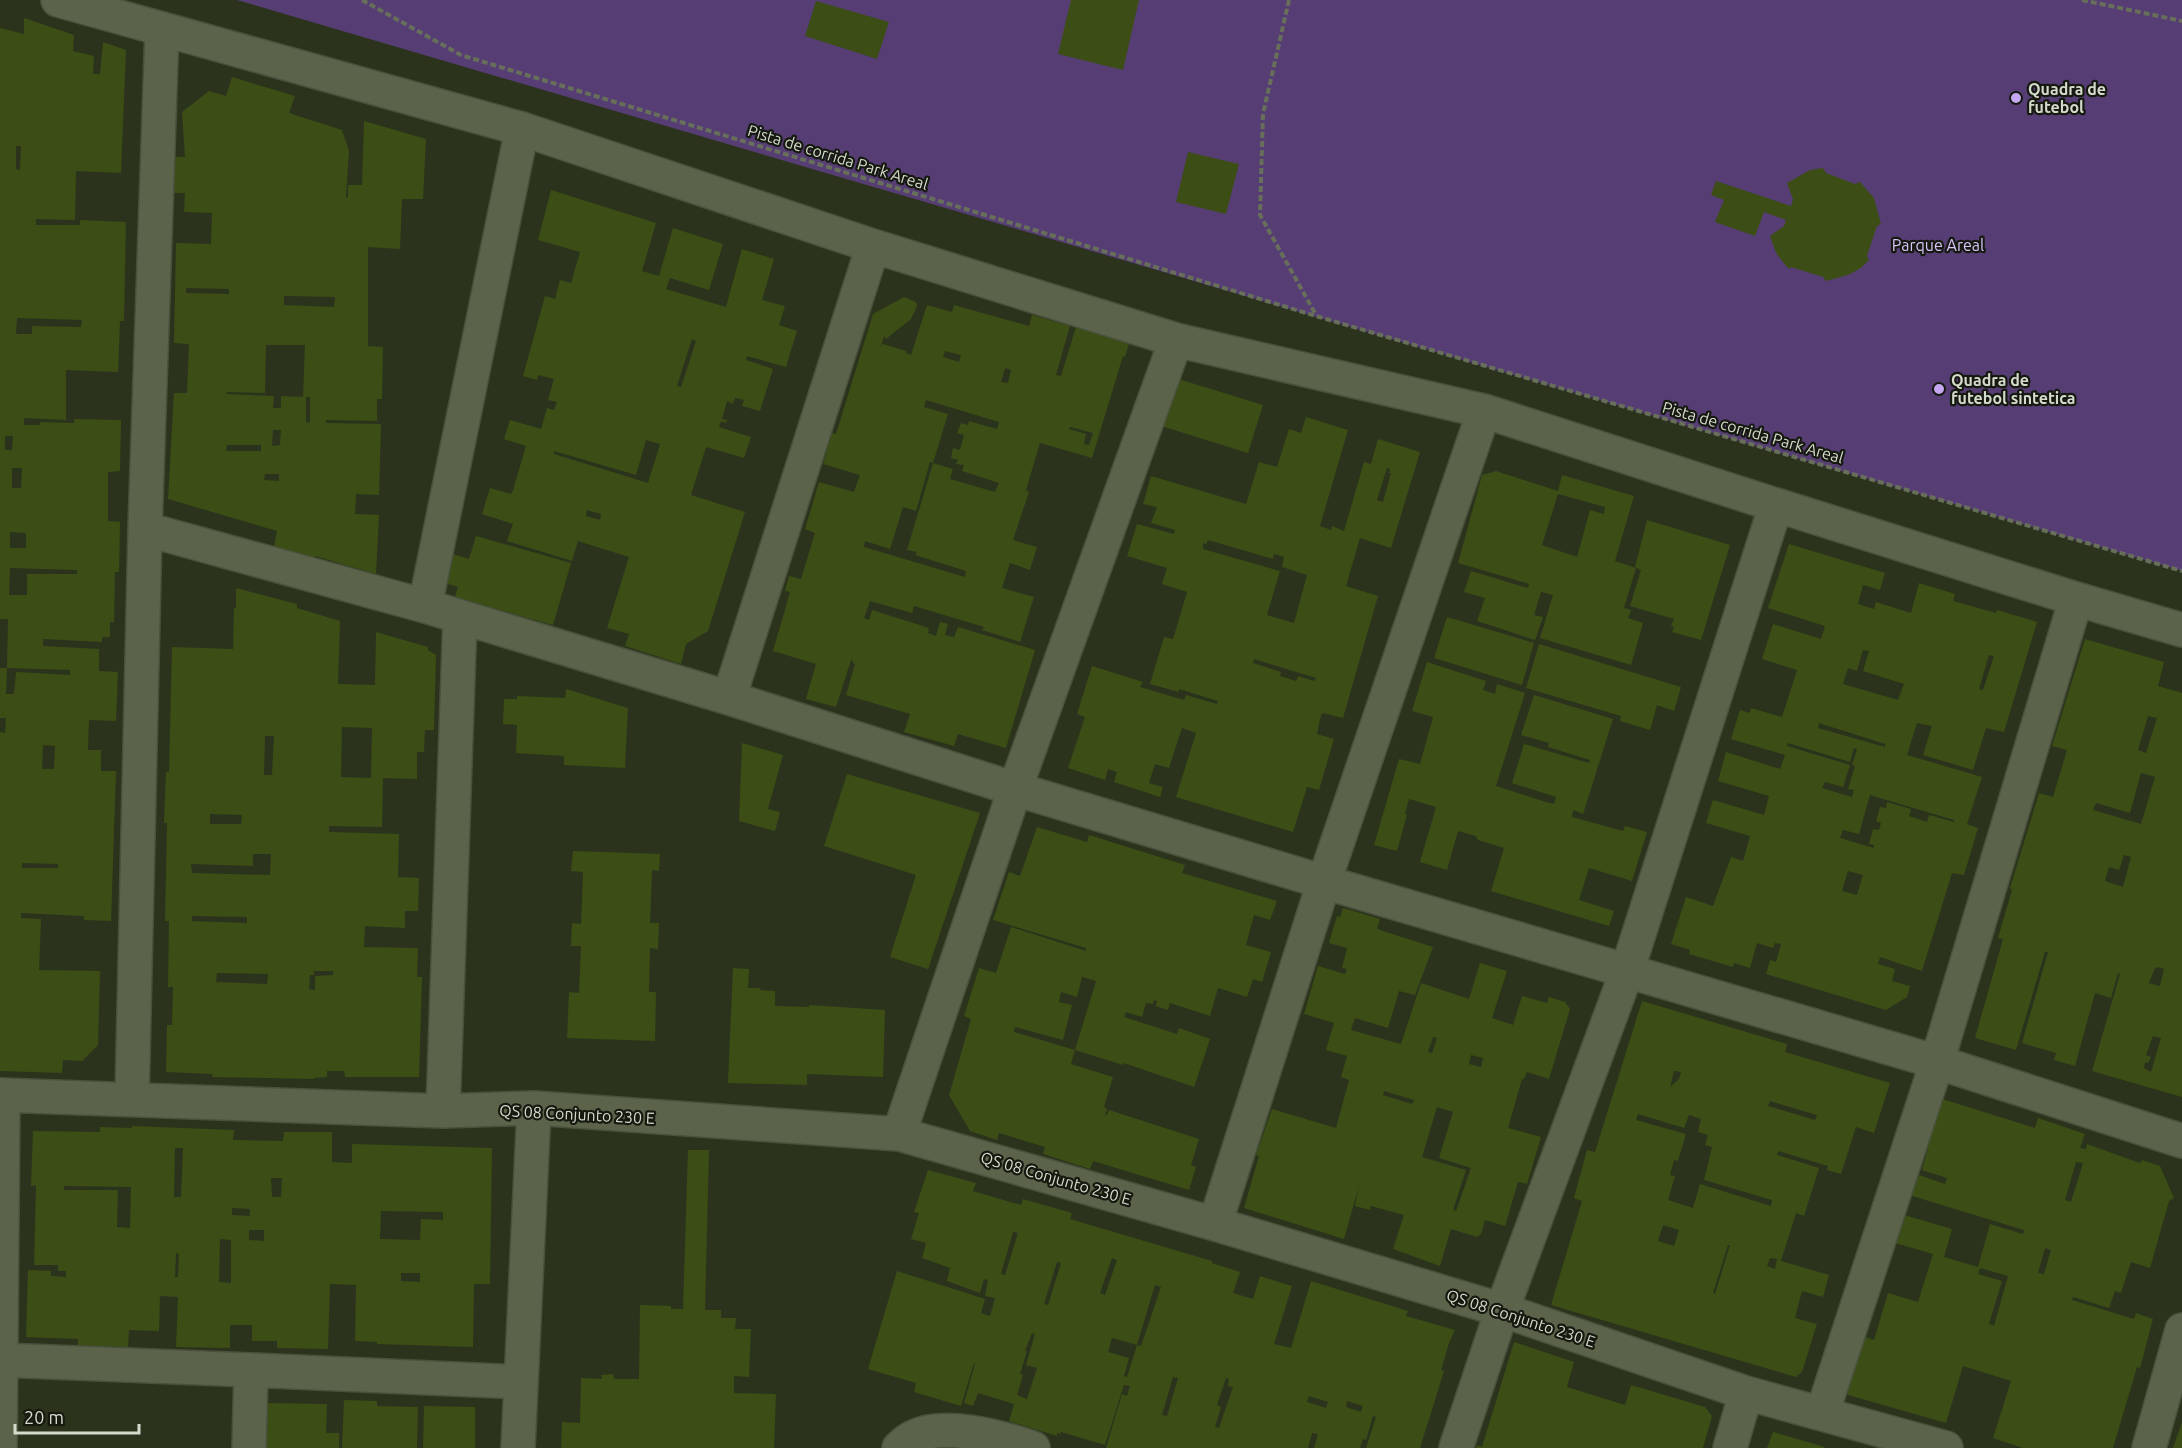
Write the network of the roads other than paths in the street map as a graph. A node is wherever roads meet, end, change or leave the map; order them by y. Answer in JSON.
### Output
{"nodes":[{"id":1,"x":58,"y":0,"type":"edge"},
{"id":2,"x":162,"y":29,"type":"junction"},
{"id":3,"x":522,"y":129,"type":"junction"},
{"id":4,"x":873,"y":246,"type":"junction"},
{"id":5,"x":1176,"y":340,"type":"junction"},
{"id":6,"x":1484,"y":411,"type":"junction"},
{"id":7,"x":1776,"y":505,"type":"junction"},
{"id":8,"x":145,"y":529,"type":"junction"},
{"id":9,"x":2076,"y":599,"type":"junction"},
{"id":10,"x":424,"y":606,"type":"junction"},
{"id":11,"x":460,"y":617,"type":"junction"},
{"id":12,"x":2182,"y":630,"type":"edge"},
{"id":13,"x":729,"y":698,"type":"junction"},
{"id":14,"x":1014,"y":789,"type":"junction"},
{"id":15,"x":1324,"y":882,"type":"junction"},
{"id":16,"x":1627,"y":971,"type":"junction"},
{"id":17,"x":1936,"y":1062,"type":"junction"},
{"id":18,"x":1,"y":1095,"type":"edge"},
{"id":19,"x":132,"y":1099,"type":"junction"},
{"id":20,"x":534,"y":1108,"type":"junction"},
{"id":21,"x":443,"y":1111,"type":"junction"},
{"id":22,"x":899,"y":1134,"type":"junction"},
{"id":23,"x":2182,"y":1141,"type":"edge"},
{"id":24,"x":1215,"y":1224,"type":"junction"},
{"id":25,"x":1502,"y":1310,"type":"junction"},
{"id":26,"x":2182,"y":1330,"type":"edge"},
{"id":27,"x":1,"y":1360,"type":"edge"},
{"id":28,"x":251,"y":1370,"type":"junction"},
{"id":29,"x":520,"y":1382,"type":"junction"},
{"id":30,"x":1746,"y":1393,"type":"junction"},
{"id":31,"x":1822,"y":1414,"type":"junction"},
{"id":32,"x":0,"y":1448,"type":"edge"},
{"id":33,"x":249,"y":1448,"type":"edge"},
{"id":34,"x":518,"y":1448,"type":"edge"},
{"id":35,"x":899,"y":1448,"type":"edge"},
{"id":36,"x":1033,"y":1448,"type":"edge"},
{"id":37,"x":1456,"y":1448,"type":"edge"},
{"id":38,"x":1730,"y":1448,"type":"edge"},
{"id":39,"x":1946,"y":1448,"type":"edge"},
{"id":40,"x":2149,"y":1448,"type":"edge"}],
"edges":[{"from":1,"to":2,"type":"street"},
{"from":2,"to":3,"type":"street"},
{"from":2,"to":8,"type":"street"},
{"from":3,"to":4,"type":"street"},
{"from":3,"to":10,"type":"street"},
{"from":4,"to":5,"type":"street"},
{"from":4,"to":13,"type":"street"},
{"from":5,"to":6,"type":"street"},
{"from":5,"to":14,"type":"street"},
{"from":6,"to":7,"type":"street"},
{"from":6,"to":15,"type":"street"},
{"from":7,"to":9,"type":"street"},
{"from":7,"to":16,"type":"street"},
{"from":8,"to":10,"type":"street"},
{"from":8,"to":19,"type":"street"},
{"from":9,"to":12,"type":"street"},
{"from":9,"to":17,"type":"street"},
{"from":10,"to":11,"type":"street"},
{"from":11,"to":13,"type":"street"},
{"from":11,"to":21,"type":"street"},
{"from":13,"to":14,"type":"street"},
{"from":14,"to":15,"type":"street"},
{"from":14,"to":22,"type":"street"},
{"from":15,"to":16,"type":"street"},
{"from":15,"to":24,"type":"street"},
{"from":16,"to":17,"type":"street"},
{"from":16,"to":25,"type":"street"},
{"from":17,"to":23,"type":"street"},
{"from":17,"to":31,"type":"street"},
{"from":18,"to":19,"type":"street","name":"QS 08 Conjunto 230 E"},
{"from":18,"to":27,"type":"street"},
{"from":19,"to":21,"type":"street","name":"QS 08 Conjunto 230 E"},
{"from":20,"to":21,"type":"street","name":"QS 08 Conjunto 230 E"},
{"from":20,"to":22,"type":"street","name":"QS 08 Conjunto 230 E"},
{"from":20,"to":29,"type":"street"},
{"from":22,"to":24,"type":"street","name":"QS 08 Conjunto 230 E"},
{"from":24,"to":25,"type":"street","name":"QS 08 Conjunto 230 E"},
{"from":25,"to":30,"type":"street","name":"QS 08 Conjunto 230 E"},
{"from":25,"to":37,"type":"street"},
{"from":26,"to":40,"type":"street"},
{"from":27,"to":28,"type":"street"},
{"from":27,"to":32,"type":"street"},
{"from":28,"to":29,"type":"street"},
{"from":28,"to":33,"type":"street"},
{"from":29,"to":34,"type":"street"},
{"from":30,"to":31,"type":"street","name":"QS 08 Conjunto 230 E"},
{"from":30,"to":38,"type":"street"},
{"from":31,"to":39,"type":"street","name":"QS 08 Conjunto 230 E"},
{"from":35,"to":36,"type":"street"}]}
